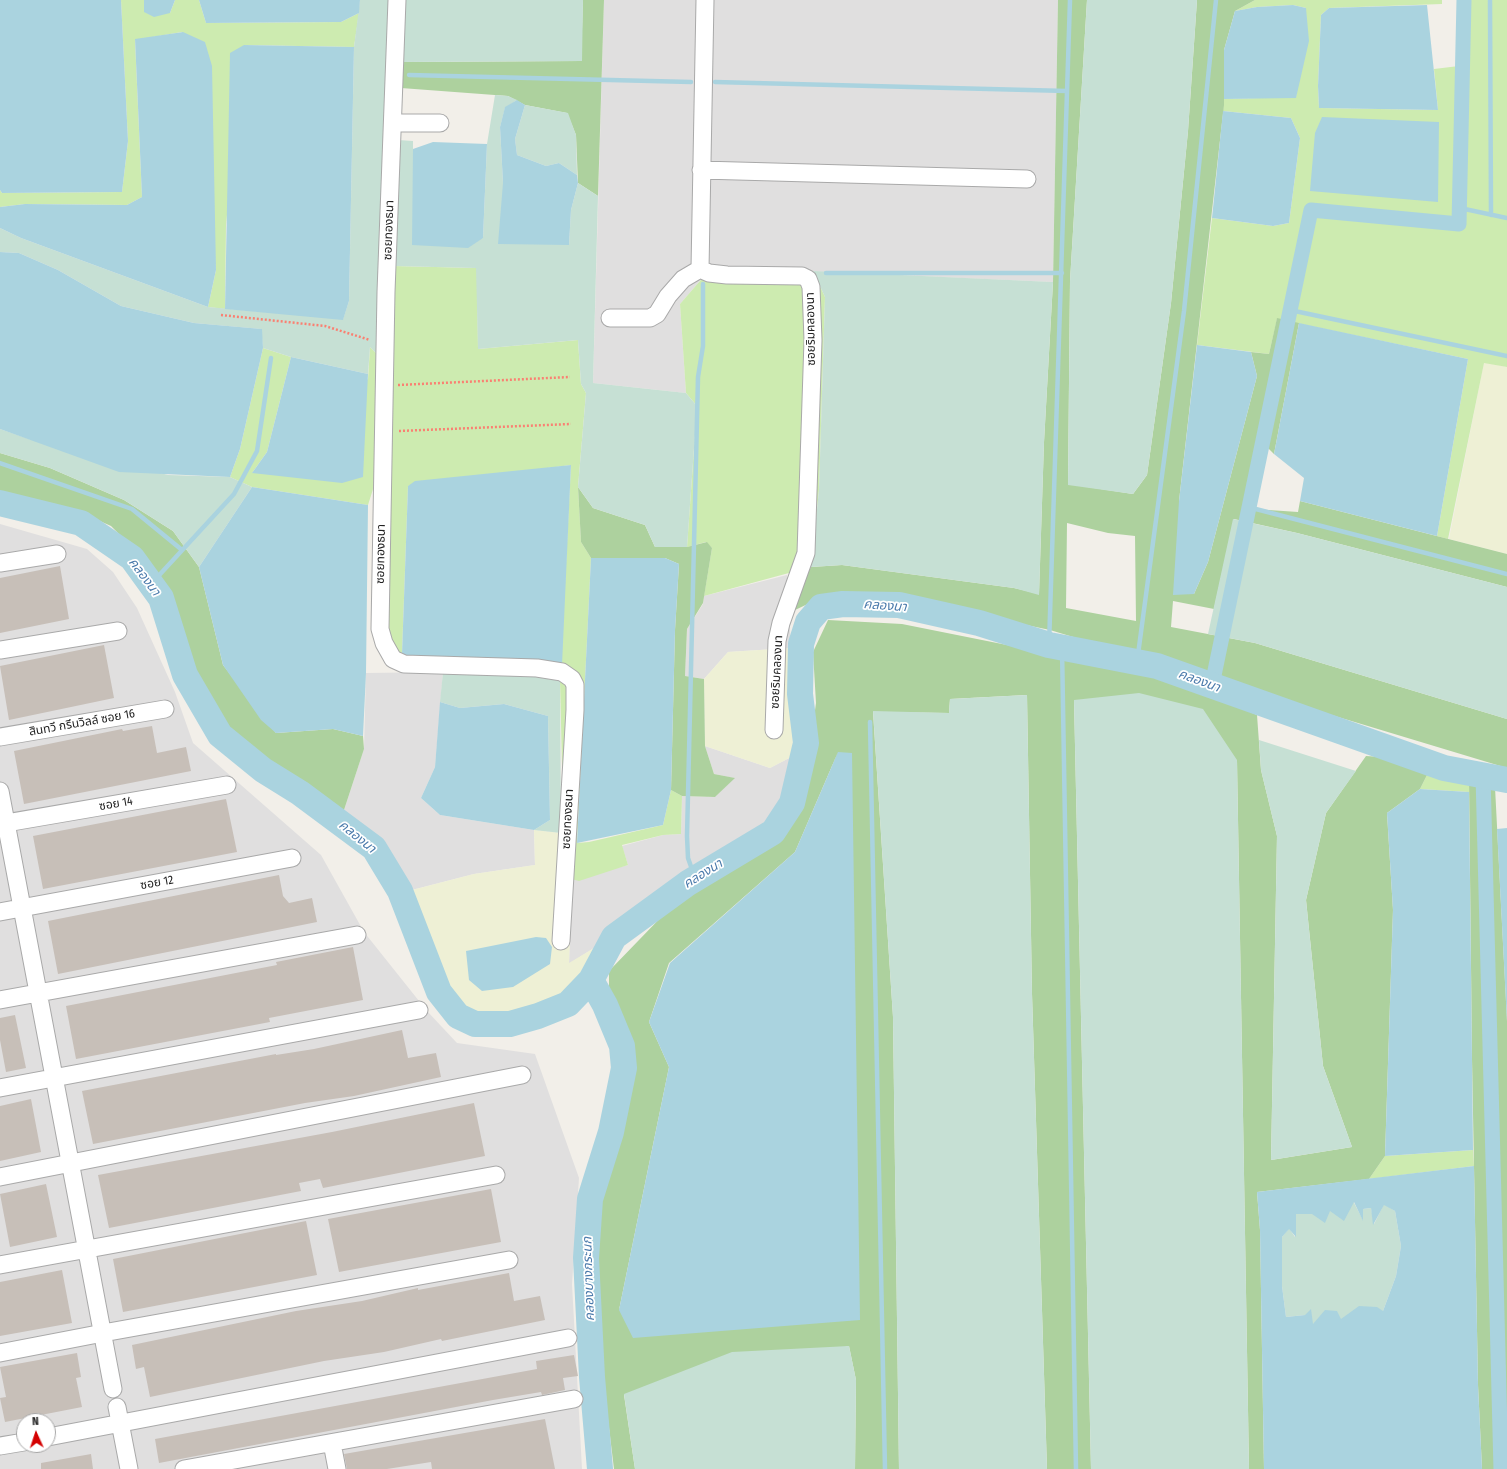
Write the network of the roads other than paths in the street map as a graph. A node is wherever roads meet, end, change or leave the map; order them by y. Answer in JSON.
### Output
{"nodes":[{"id":1,"x":397,"y":0,"type":"edge"},
{"id":2,"x":705,"y":0,"type":"edge"},
{"id":3,"x":393,"y":123,"type":"junction"},
{"id":4,"x":440,"y":123,"type":"dead end"},
{"id":5,"x":701,"y":170,"type":"junction"},
{"id":6,"x":1027,"y":179,"type":"dead end"},
{"id":7,"x":700,"y":269,"type":"junction"},
{"id":8,"x":610,"y":318,"type":"dead end"},
{"id":9,"x":57,"y":554,"type":"dead end"},
{"id":10,"x":0,"y":563,"type":"edge"},
{"id":11,"x":118,"y":631,"type":"dead end"},
{"id":12,"x":0,"y":650,"type":"edge"},
{"id":13,"x":165,"y":709,"type":"dead end"},
{"id":14,"x":774,"y":730,"type":"dead end"},
{"id":15,"x":0,"y":737,"type":"edge"},
{"id":16,"x":226,"y":785,"type":"dead end"},
{"id":17,"x":0,"y":791,"type":"edge"},
{"id":18,"x":3,"y":824,"type":"edge"},
{"id":19,"x":292,"y":858,"type":"dead end"},
{"id":20,"x":22,"y":907,"type":"junction"},
{"id":21,"x":0,"y":912,"type":"edge"},
{"id":22,"x":357,"y":935,"type":"dead end"},
{"id":23,"x":561,"y":941,"type":"dead end"},
{"id":24,"x":38,"y":992,"type":"junction"},
{"id":25,"x":0,"y":1000,"type":"edge"},
{"id":26,"x":419,"y":1010,"type":"dead end"},
{"id":27,"x":522,"y":1075,"type":"dead end"},
{"id":28,"x":54,"y":1077,"type":"junction"},
{"id":29,"x":0,"y":1088,"type":"edge"},
{"id":30,"x":71,"y":1163,"type":"junction"},
{"id":31,"x":496,"y":1175,"type":"dead end"},
{"id":32,"x":0,"y":1177,"type":"edge"},
{"id":33,"x":87,"y":1248,"type":"junction"},
{"id":34,"x":509,"y":1260,"type":"dead end"},
{"id":35,"x":0,"y":1266,"type":"edge"},
{"id":36,"x":103,"y":1333,"type":"junction"},
{"id":37,"x":568,"y":1338,"type":"dead end"},
{"id":38,"x":0,"y":1353,"type":"edge"},
{"id":39,"x":113,"y":1389,"type":"dead end"},
{"id":40,"x":574,"y":1399,"type":"dead end"},
{"id":41,"x":117,"y":1407,"type":"dead end"},
{"id":42,"x":122,"y":1424,"type":"junction"},
{"id":43,"x":56,"y":1436,"type":"edge"},
{"id":44,"x":332,"y":1442,"type":"junction"},
{"id":45,"x":16,"y":1443,"type":"edge"},
{"id":46,"x":0,"y":1446,"type":"edge"},
{"id":47,"x":129,"y":1469,"type":"edge"},
{"id":48,"x":184,"y":1469,"type":"edge"},
{"id":49,"x":337,"y":1469,"type":"edge"}],
"edges":[{"from":1,"to":3,"type":"street","name":"ซอยทองธนา"},
{"from":2,"to":5,"type":"street"},
{"from":3,"to":4,"type":"street"},
{"from":3,"to":23,"type":"street","name":"ซอยทองธนา"},
{"from":5,"to":6,"type":"street"},
{"from":5,"to":7,"type":"street"},
{"from":7,"to":8,"type":"street"},
{"from":7,"to":14,"type":"street","name":"ซอยริมคลองนา"},
{"from":9,"to":10,"type":"street"},
{"from":11,"to":12,"type":"street"},
{"from":13,"to":15,"type":"street","name":"สินทวี กรีนวิลล์ ซอย 16"},
{"from":16,"to":18,"type":"street","name":"ซอย 14"},
{"from":17,"to":18,"type":"street"},
{"from":18,"to":20,"type":"street"},
{"from":19,"to":20,"type":"street","name":"ซอย 12"},
{"from":20,"to":21,"type":"street","name":"ซอย 12"},
{"from":20,"to":24,"type":"street"},
{"from":22,"to":24,"type":"street"},
{"from":24,"to":25,"type":"street"},
{"from":24,"to":28,"type":"street"},
{"from":26,"to":28,"type":"street"},
{"from":27,"to":30,"type":"street"},
{"from":28,"to":29,"type":"street"},
{"from":28,"to":30,"type":"street"},
{"from":30,"to":32,"type":"street"},
{"from":30,"to":33,"type":"street"},
{"from":31,"to":33,"type":"street"},
{"from":33,"to":35,"type":"street"},
{"from":33,"to":36,"type":"street"},
{"from":34,"to":36,"type":"street"},
{"from":36,"to":38,"type":"street"},
{"from":36,"to":39,"type":"street"},
{"from":37,"to":42,"type":"street"},
{"from":40,"to":44,"type":"street"},
{"from":41,"to":42,"type":"street"},
{"from":42,"to":43,"type":"street"},
{"from":42,"to":47,"type":"street"},
{"from":44,"to":48,"type":"street"},
{"from":44,"to":49,"type":"street"},
{"from":45,"to":46,"type":"street"}]}
